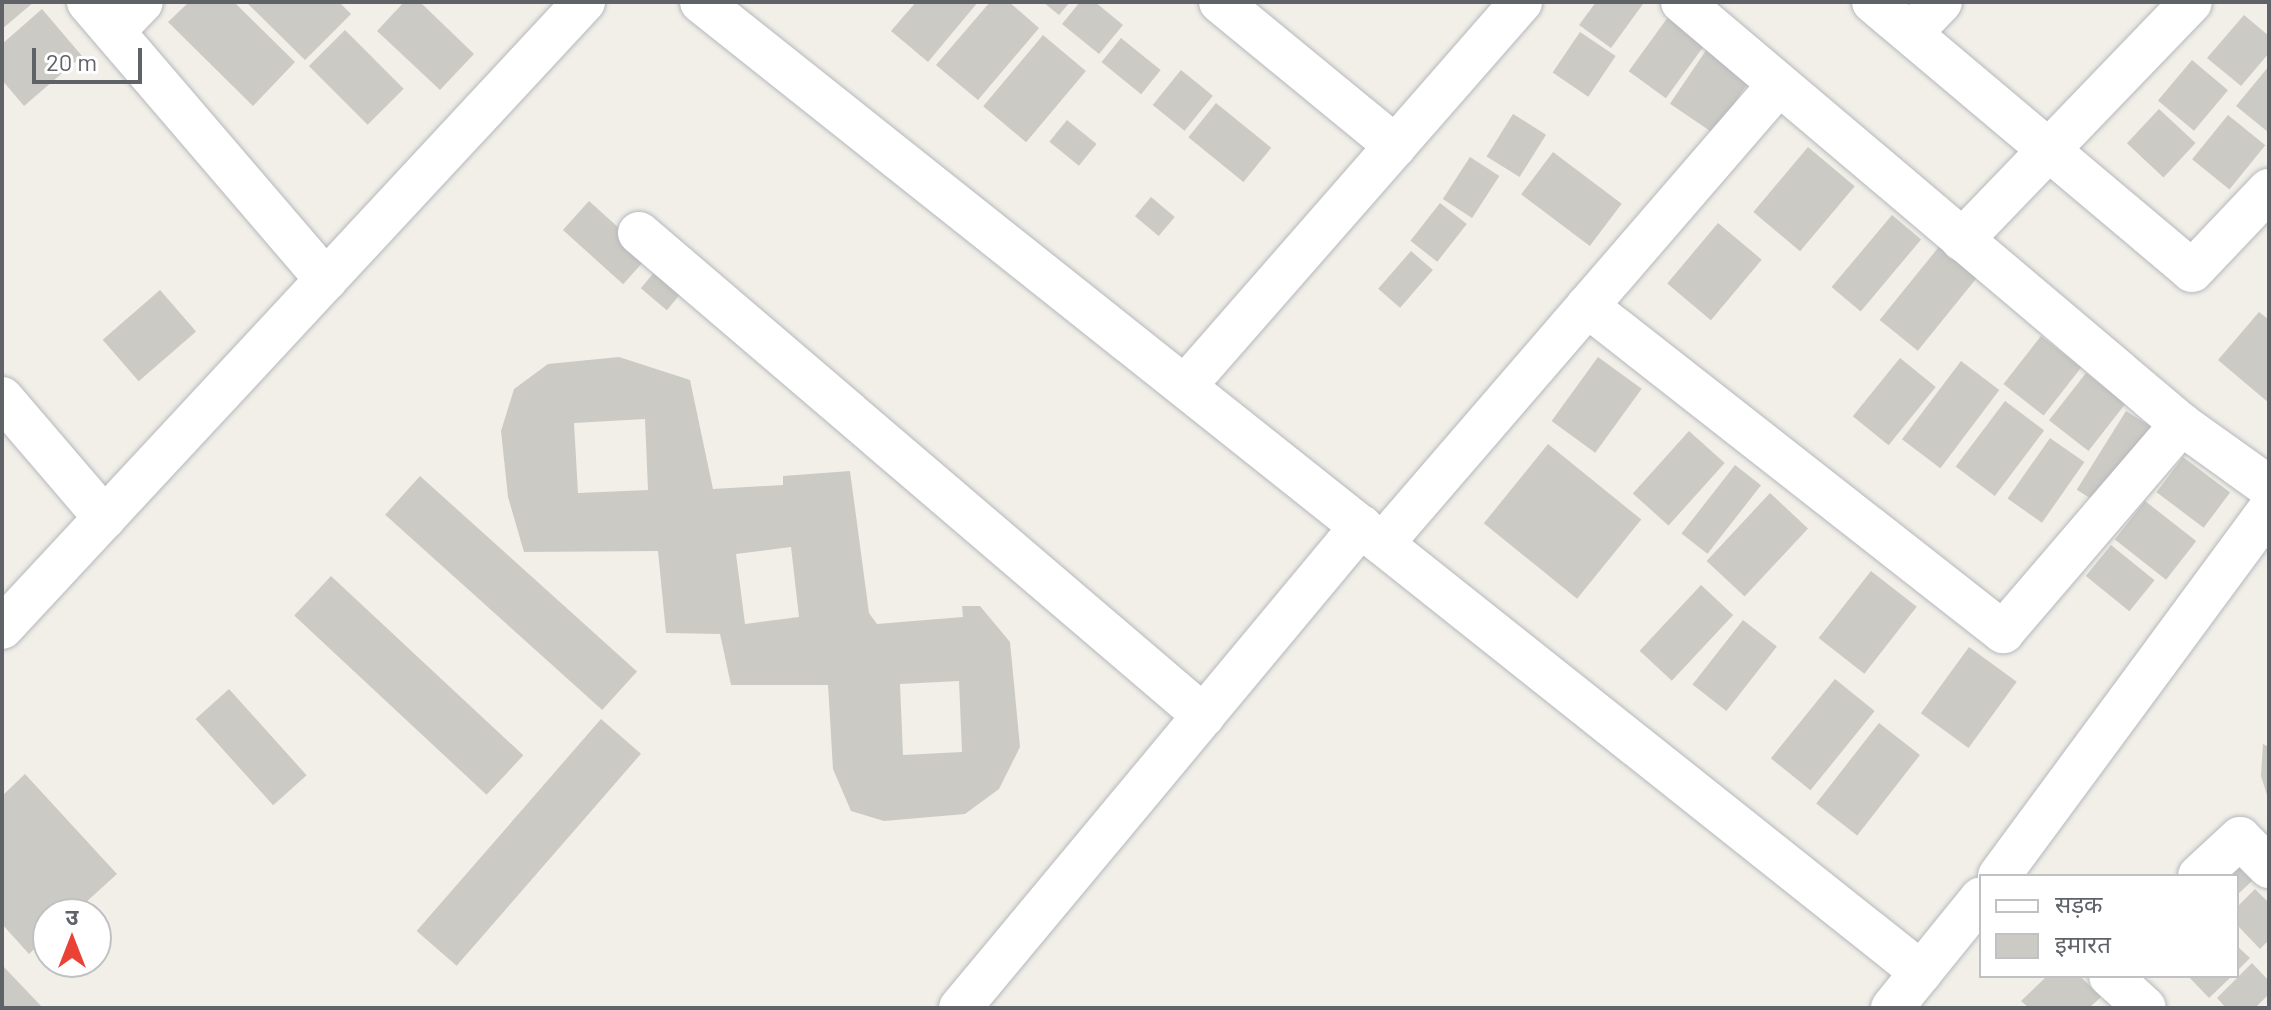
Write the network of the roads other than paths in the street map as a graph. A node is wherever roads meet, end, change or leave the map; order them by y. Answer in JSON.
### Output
{"nodes":[{"id":1,"x":584,"y":2,"type":"edge"},
{"id":2,"x":701,"y":2,"type":"edge"},
{"id":3,"x":1220,"y":2,"type":"edge"},
{"id":4,"x":1521,"y":2,"type":"edge"},
{"id":5,"x":1682,"y":2,"type":"edge"},
{"id":6,"x":1873,"y":2,"type":"edge"},
{"id":7,"x":1941,"y":2,"type":"edge"},
{"id":8,"x":2191,"y":2,"type":"edge"},
{"id":9,"x":115,"y":12,"type":"edge"},
{"id":10,"x":1911,"y":33,"type":"junction"},
{"id":11,"x":1779,"y":84,"type":"junction"},
{"id":12,"x":1395,"y":146,"type":"junction"},
{"id":13,"x":2051,"y":148,"type":"junction"},
{"id":14,"x":2269,"y":190,"type":"edge"},
{"id":15,"x":639,"y":233,"type":"dead end"},
{"id":16,"x":1962,"y":240,"type":"junction"},
{"id":17,"x":326,"y":280,"type":"junction"},
{"id":18,"x":1587,"y":306,"type":"junction"},
{"id":19,"x":1186,"y":385,"type":"junction"},
{"id":20,"x":2,"y":398,"type":"edge"},
{"id":21,"x":2181,"y":424,"type":"junction"},
{"id":22,"x":2269,"y":487,"type":"edge"},
{"id":23,"x":2269,"y":510,"type":"edge"},
{"id":24,"x":105,"y":518,"type":"junction"},
{"id":25,"x":1372,"y":535,"type":"junction"},
{"id":26,"x":2,"y":628,"type":"edge"},
{"id":27,"x":1204,"y":716,"type":"junction"},
{"id":28,"x":2269,"y":867,"type":"edge"},
{"id":29,"x":2000,"y":874,"type":"edge"},
{"id":30,"x":2201,"y":874,"type":"edge"},
{"id":31,"x":1979,"y":900,"type":"edge"},
{"id":32,"x":1921,"y":972,"type":"junction"},
{"id":33,"x":2112,"y":978,"type":"edge"},
{"id":34,"x":960,"y":1008,"type":"edge"},
{"id":35,"x":1892,"y":1008,"type":"edge"},
{"id":36,"x":2145,"y":1008,"type":"edge"}],
"edges":[{"from":1,"to":17,"type":"street"},
{"from":2,"to":19,"type":"street"},
{"from":3,"to":12,"type":"street"},
{"from":4,"to":12,"type":"street"},
{"from":5,"to":11,"type":"street"},
{"from":6,"to":10,"type":"street"},
{"from":7,"to":10,"type":"street"},
{"from":8,"to":13,"type":"street"},
{"from":9,"to":17,"type":"street"},
{"from":10,"to":13,"type":"street"},
{"from":11,"to":16,"type":"street"},
{"from":11,"to":18,"type":"street"},
{"from":12,"to":19,"type":"street"},
{"from":13,"to":14,"type":"street"},
{"from":13,"to":16,"type":"street"},
{"from":15,"to":27,"type":"street"},
{"from":16,"to":21,"type":"street"},
{"from":17,"to":24,"type":"street"},
{"from":18,"to":21,"type":"street"},
{"from":18,"to":25,"type":"street"},
{"from":19,"to":25,"type":"street"},
{"from":20,"to":24,"type":"street"},
{"from":21,"to":22,"type":"street"},
{"from":23,"to":29,"type":"street"},
{"from":24,"to":26,"type":"street"},
{"from":25,"to":27,"type":"street"},
{"from":25,"to":32,"type":"street"},
{"from":27,"to":34,"type":"street"},
{"from":28,"to":30,"type":"street"},
{"from":31,"to":32,"type":"street"},
{"from":32,"to":35,"type":"street"},
{"from":33,"to":36,"type":"street"}]}
